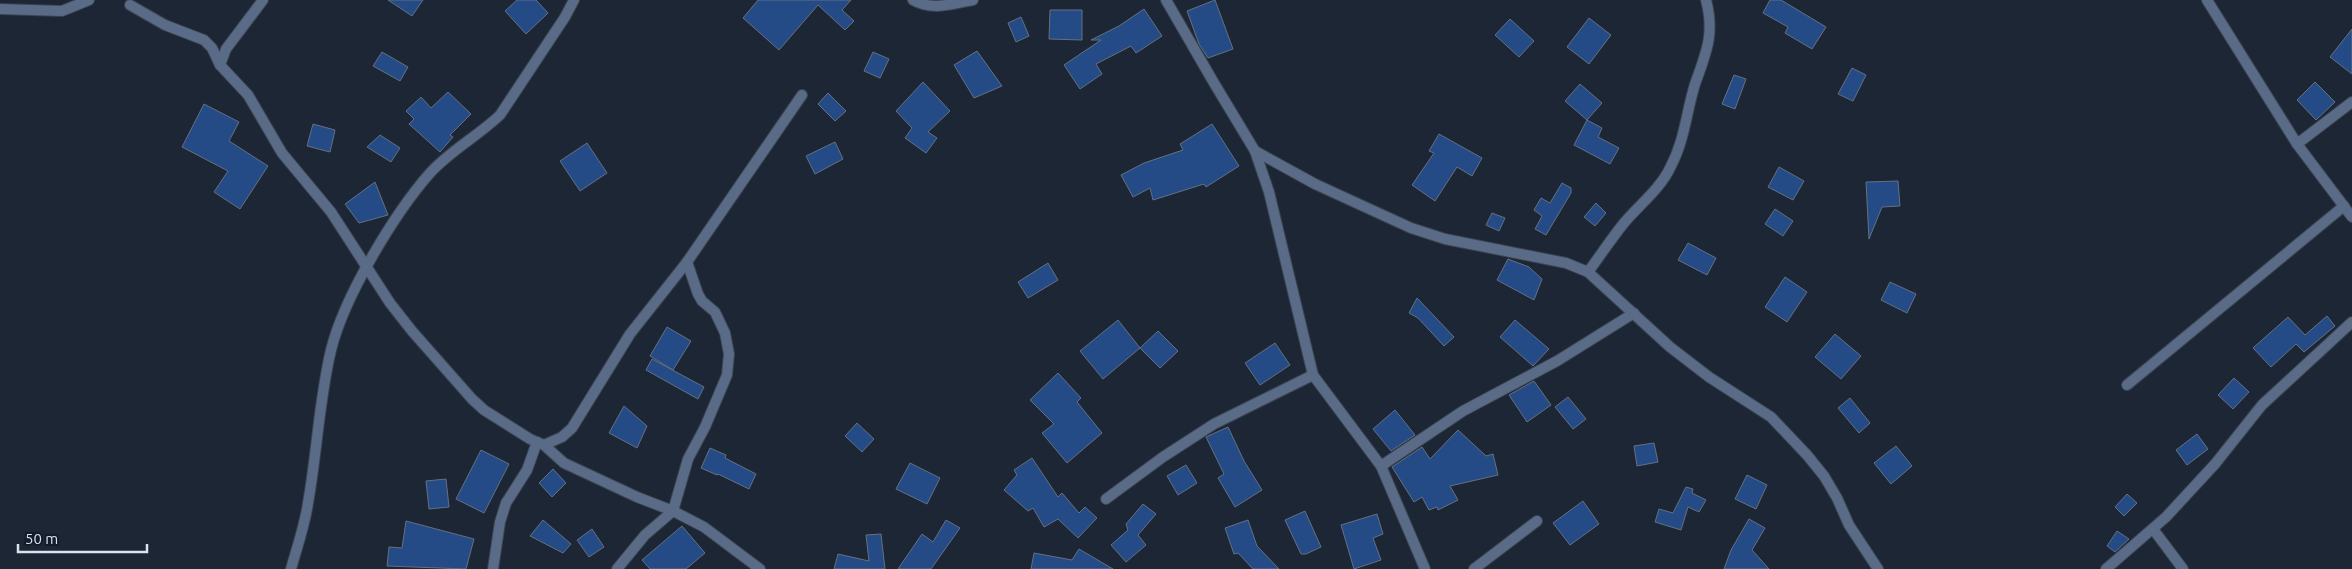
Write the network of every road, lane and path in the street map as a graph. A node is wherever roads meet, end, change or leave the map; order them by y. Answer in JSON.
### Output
{"nodes":[{"id":1,"x":89,"y":0,"type":"edge"},
{"id":2,"x":263,"y":0,"type":"edge"},
{"id":3,"x":574,"y":0,"type":"edge"},
{"id":4,"x":912,"y":0,"type":"edge"},
{"id":5,"x":973,"y":0,"type":"edge"},
{"id":6,"x":1166,"y":0,"type":"edge"},
{"id":7,"x":1706,"y":0,"type":"edge"},
{"id":8,"x":2207,"y":0,"type":"edge"},
{"id":9,"x":130,"y":5,"type":"dead end"},
{"id":10,"x":0,"y":9,"type":"edge"},
{"id":11,"x":220,"y":65,"type":"junction"},
{"id":12,"x":802,"y":95,"type":"dead end"},
{"id":13,"x":2352,"y":102,"type":"edge"},
{"id":14,"x":2297,"y":144,"type":"junction"},
{"id":15,"x":1255,"y":151,"type":"junction"},
{"id":16,"x":2344,"y":206,"type":"junction"},
{"id":17,"x":2352,"y":217,"type":"edge"},
{"id":18,"x":688,"y":262,"type":"junction"},
{"id":19,"x":366,"y":268,"type":"junction"},
{"id":20,"x":1588,"y":272,"type":"junction"},
{"id":21,"x":1634,"y":313,"type":"junction"},
{"id":22,"x":2352,"y":322,"type":"edge"},
{"id":23,"x":1314,"y":375,"type":"junction"},
{"id":24,"x":2127,"y":385,"type":"dead end"},
{"id":25,"x":541,"y":444,"type":"junction"},
{"id":26,"x":1381,"y":466,"type":"junction"},
{"id":27,"x":1106,"y":499,"type":"dead end"},
{"id":28,"x":673,"y":510,"type":"junction"},
{"id":29,"x":1537,"y":521,"type":"dead end"},
{"id":30,"x":2153,"y":529,"type":"junction"},
{"id":31,"x":291,"y":569,"type":"edge"},
{"id":32,"x":493,"y":569,"type":"edge"},
{"id":33,"x":616,"y":569,"type":"edge"},
{"id":34,"x":760,"y":569,"type":"edge"},
{"id":35,"x":1425,"y":569,"type":"edge"},
{"id":36,"x":1474,"y":569,"type":"edge"},
{"id":37,"x":1878,"y":569,"type":"edge"},
{"id":38,"x":2106,"y":569,"type":"edge"},
{"id":39,"x":2183,"y":569,"type":"edge"}],
"edges":[{"from":1,"to":10,"type":"street"},
{"from":2,"to":11,"type":"street"},
{"from":3,"to":19,"type":"street"},
{"from":4,"to":5,"type":"street"},
{"from":6,"to":15,"type":"street"},
{"from":7,"to":20,"type":"street"},
{"from":8,"to":14,"type":"street"},
{"from":9,"to":11,"type":"street"},
{"from":11,"to":19,"type":"street"},
{"from":12,"to":18,"type":"street"},
{"from":13,"to":14,"type":"street"},
{"from":14,"to":16,"type":"street"},
{"from":15,"to":20,"type":"street"},
{"from":15,"to":23,"type":"street"},
{"from":16,"to":17,"type":"street"},
{"from":16,"to":24,"type":"street"},
{"from":18,"to":25,"type":"street"},
{"from":18,"to":28,"type":"street"},
{"from":19,"to":25,"type":"street"},
{"from":19,"to":31,"type":"street"},
{"from":20,"to":21,"type":"street"},
{"from":21,"to":26,"type":"street"},
{"from":21,"to":37,"type":"street"},
{"from":22,"to":30,"type":"street"},
{"from":23,"to":26,"type":"street"},
{"from":23,"to":27,"type":"street"},
{"from":25,"to":28,"type":"street"},
{"from":25,"to":32,"type":"street"},
{"from":26,"to":35,"type":"street"},
{"from":28,"to":33,"type":"street"},
{"from":28,"to":34,"type":"street"},
{"from":29,"to":36,"type":"street"},
{"from":30,"to":38,"type":"street"},
{"from":30,"to":39,"type":"street"}]}
